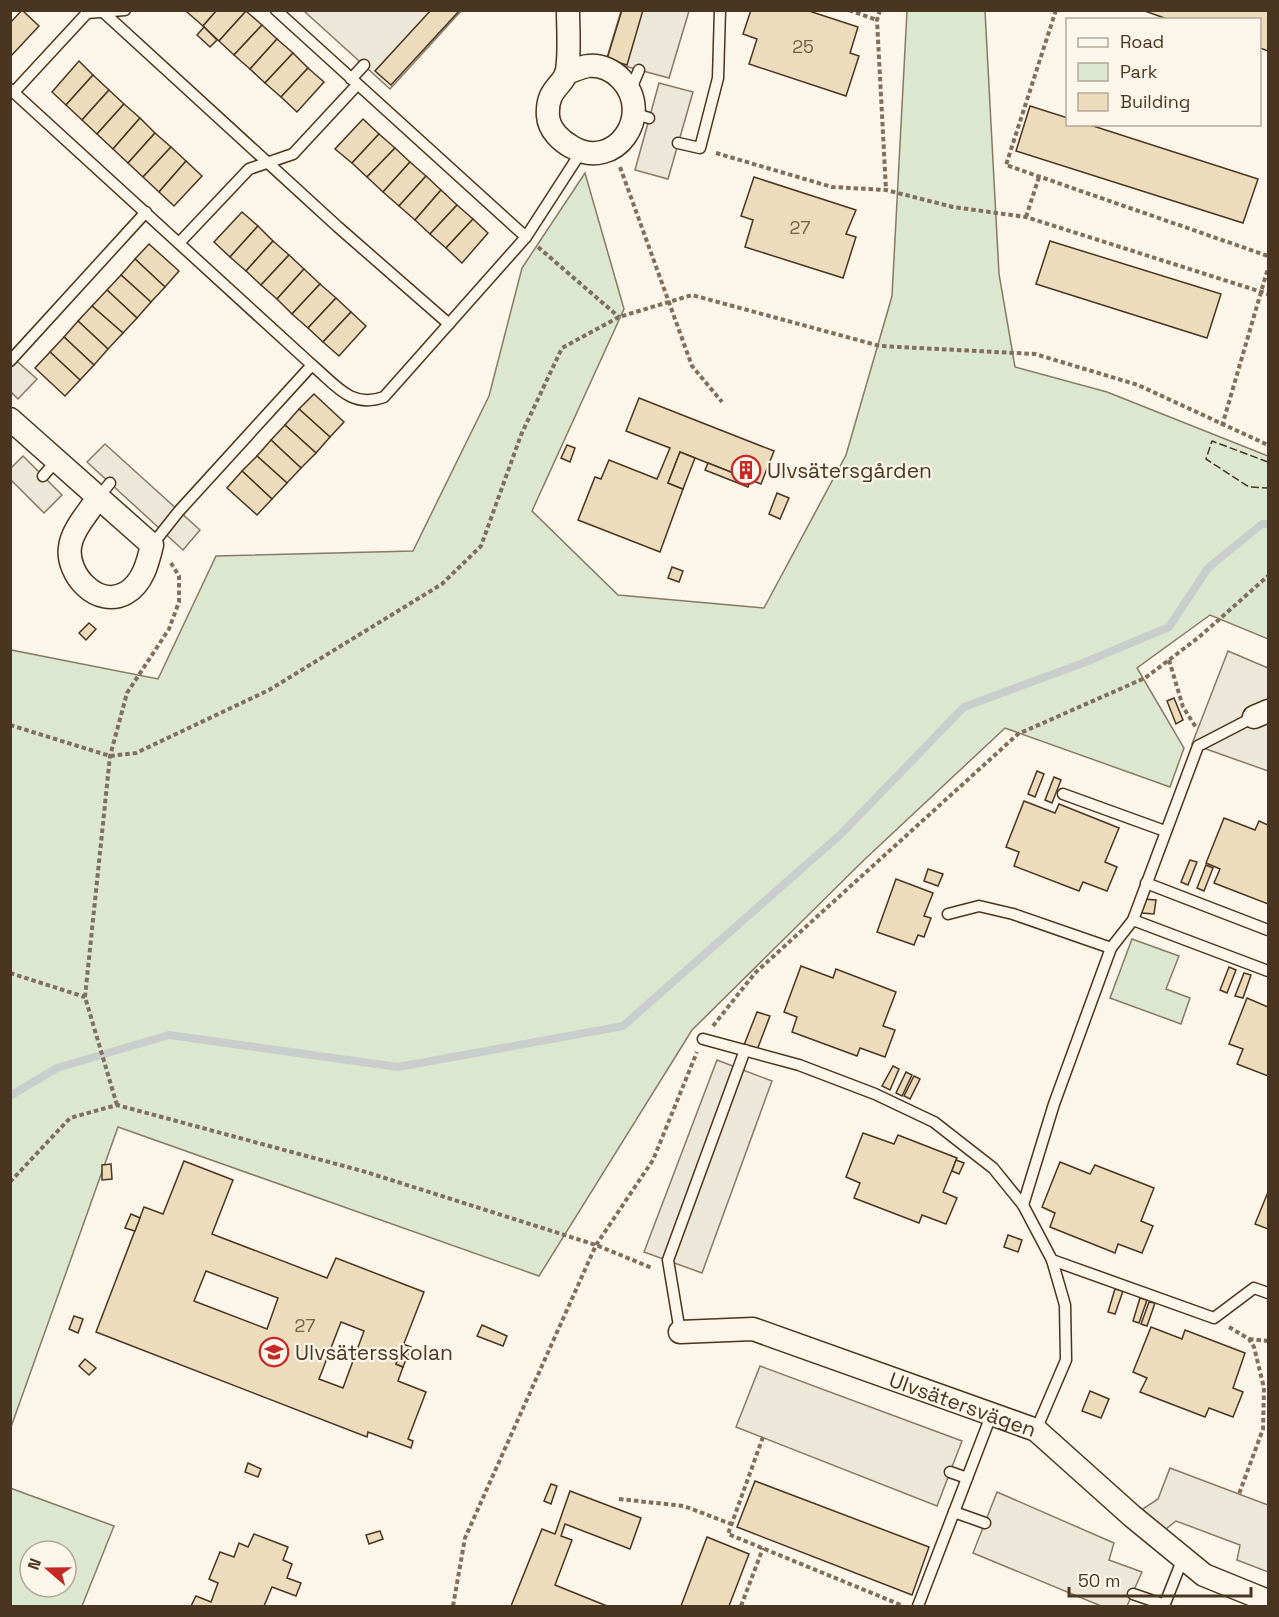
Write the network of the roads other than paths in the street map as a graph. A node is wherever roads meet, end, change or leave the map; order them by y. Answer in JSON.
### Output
{"nodes":[{"id":1,"x":125,"y":10,"type":"edge"},
{"id":2,"x":276,"y":10,"type":"edge"},
{"id":3,"x":568,"y":10,"type":"edge"},
{"id":4,"x":720,"y":10,"type":"edge"},
{"id":5,"x":102,"y":11,"type":"edge"},
{"id":6,"x":364,"y":65,"type":"dead end"},
{"id":7,"x":566,"y":73,"type":"junction"},
{"id":8,"x":354,"y":82,"type":"junction"},
{"id":9,"x":12,"y":90,"type":"edge"},
{"id":10,"x":678,"y":143,"type":"dead end"},
{"id":11,"x":581,"y":152,"type":"junction"},
{"id":12,"x":267,"y":162,"type":"junction"},
{"id":13,"x":146,"y":212,"type":"junction"},
{"id":14,"x":526,"y":237,"type":"junction"},
{"id":15,"x":179,"y":243,"type":"junction"},
{"id":16,"x":449,"y":324,"type":"junction"},
{"id":17,"x":10,"y":361,"type":"edge"},
{"id":18,"x":312,"y":365,"type":"junction"},
{"id":19,"x":10,"y":419,"type":"edge"},
{"id":20,"x":104,"y":491,"type":"junction"},
{"id":21,"x":152,"y":545,"type":"junction"},
{"id":22,"x":1261,"y":714,"type":"edge"},
{"id":23,"x":1063,"y":794,"type":"dead end"},
{"id":24,"x":1165,"y":831,"type":"junction"},
{"id":25,"x":1146,"y":883,"type":"junction"},
{"id":26,"x":948,"y":914,"type":"dead end"},
{"id":27,"x":1133,"y":920,"type":"junction"},
{"id":28,"x":1269,"y":930,"type":"edge"},
{"id":29,"x":1111,"y":948,"type":"junction"},
{"id":30,"x":1269,"y":971,"type":"edge"},
{"id":31,"x":703,"y":1039,"type":"road end"},
{"id":32,"x":745,"y":1050,"type":"junction"},
{"id":33,"x":1023,"y":1205,"type":"junction"},
{"id":34,"x":1052,"y":1260,"type":"junction"},
{"id":35,"x":1269,"y":1293,"type":"edge"},
{"id":36,"x":680,"y":1332,"type":"joint"},
{"id":37,"x":992,"y":1412,"type":"junction"},
{"id":38,"x":1036,"y":1430,"type":"junction"},
{"id":39,"x":950,"y":1472,"type":"dead end"},
{"id":40,"x":968,"y":1478,"type":"junction"},
{"id":41,"x":954,"y":1512,"type":"junction"},
{"id":42,"x":985,"y":1523,"type":"dead end"},
{"id":43,"x":1183,"y":1557,"type":"junction"},
{"id":44,"x":1132,"y":1594,"type":"dead end"},
{"id":45,"x":1269,"y":1601,"type":"edge"},
{"id":46,"x":918,"y":1606,"type":"edge"},
{"id":47,"x":1164,"y":1606,"type":"edge"}],
"edges":[{"from":1,"to":5,"type":"lane"},
{"from":2,"to":8,"type":"lane"},
{"from":3,"to":7,"type":"street"},
{"from":4,"to":10,"type":"lane"},
{"from":5,"to":9,"type":"lane"},
{"from":5,"to":12,"type":"lane"},
{"from":6,"to":8,"type":"lane"},
{"from":7,"to":11,"type":"street"},
{"from":7,"to":11,"type":"street"},
{"from":8,"to":12,"type":"lane"},
{"from":8,"to":14,"type":"lane"},
{"from":9,"to":13,"type":"lane"},
{"from":11,"to":14,"type":"lane"},
{"from":12,"to":15,"type":"lane"},
{"from":12,"to":16,"type":"lane"},
{"from":13,"to":15,"type":"lane"},
{"from":13,"to":17,"type":"lane"},
{"from":14,"to":16,"type":"lane"},
{"from":15,"to":18,"type":"lane"},
{"from":16,"to":18,"type":"lane"},
{"from":18,"to":21,"type":"lane"},
{"from":19,"to":20,"type":"street"},
{"from":20,"to":21,"type":"street"},
{"from":20,"to":21,"type":"street"},
{"from":22,"to":24,"type":"lane"},
{"from":23,"to":24,"type":"lane"},
{"from":24,"to":25,"type":"lane"},
{"from":25,"to":27,"type":"lane"},
{"from":25,"to":28,"type":"lane"},
{"from":26,"to":29,"type":"lane"},
{"from":27,"to":29,"type":"lane"},
{"from":27,"to":30,"type":"lane"},
{"from":29,"to":33,"type":"lane"},
{"from":31,"to":32,"type":"lane"},
{"from":32,"to":33,"type":"lane"},
{"from":32,"to":36,"type":"lane"},
{"from":33,"to":34,"type":"lane"},
{"from":34,"to":35,"type":"lane"},
{"from":34,"to":38,"type":"lane"},
{"from":36,"to":37,"type":"street","name":"Ulvsätersvägen"},
{"from":37,"to":38,"type":"street","name":"Ulvsätersvägen"},
{"from":37,"to":40,"type":"lane"},
{"from":38,"to":43,"type":"street","name":"Ulvsätersvägen"},
{"from":39,"to":40,"type":"lane"},
{"from":40,"to":41,"type":"lane"},
{"from":41,"to":42,"type":"lane"},
{"from":41,"to":46,"type":"lane"},
{"from":43,"to":45,"type":"street","name":"Ulvsätersvägen"},
{"from":43,"to":47,"type":"lane"},
{"from":44,"to":47,"type":"lane"}]}
